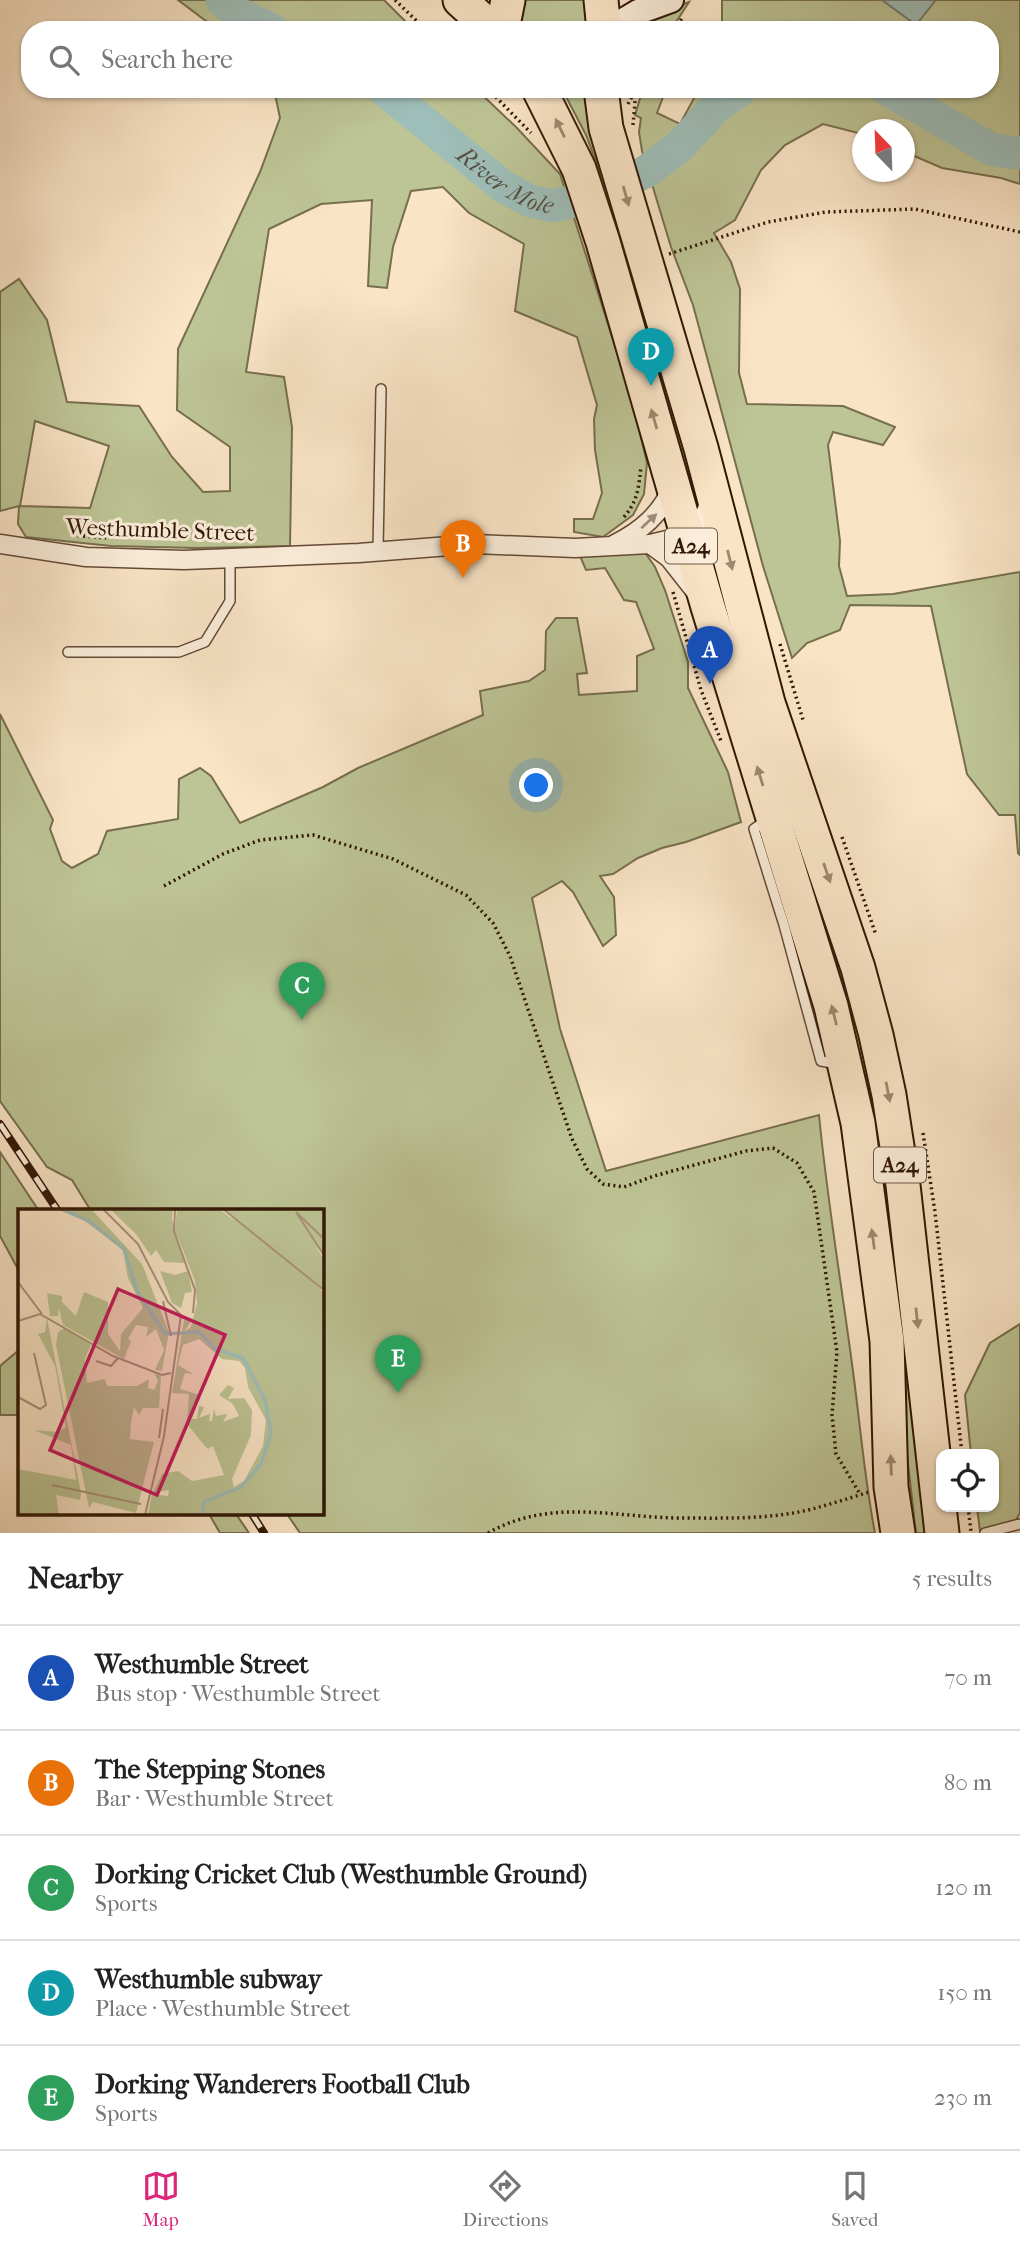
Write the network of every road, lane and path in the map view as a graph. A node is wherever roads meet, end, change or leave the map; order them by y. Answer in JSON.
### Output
{"nodes":[{"id":1,"x":395,"y":0,"type":"edge"},
{"id":2,"x":460,"y":0,"type":"edge"},
{"id":3,"x":508,"y":0,"type":"edge"},
{"id":4,"x":601,"y":0,"type":"edge"},
{"id":5,"x":671,"y":0,"type":"edge"},
{"id":6,"x":417,"y":21,"type":"edge"},
{"id":7,"x":483,"y":21,"type":"edge"},
{"id":8,"x":504,"y":21,"type":"edge"},
{"id":9,"x":604,"y":21,"type":"edge"},
{"id":10,"x":622,"y":21,"type":"edge"},
{"id":11,"x":497,"y":98,"type":"edge"},
{"id":12,"x":544,"y":98,"type":"edge"},
{"id":13,"x":602,"y":98,"type":"edge"},
{"id":14,"x":636,"y":98,"type":"edge"},
{"id":15,"x":633,"y":130,"type":"dead end"},
{"id":16,"x":539,"y":143,"type":"dead end"},
{"id":17,"x":1020,"y":232,"type":"edge"},
{"id":18,"x":669,"y":254,"type":"dead end"},
{"id":19,"x":381,"y":389,"type":"dead end"},
{"id":20,"x":641,"y":463,"type":"dead end"},
{"id":21,"x":673,"y":485,"type":"junction"},
{"id":22,"x":713,"y":494,"type":"junction"},
{"id":23,"x":61,"y":534,"type":"dead end"},
{"id":24,"x":688,"y":535,"type":"junction"},
{"id":25,"x":112,"y":539,"type":"dead end"},
{"id":26,"x":0,"y":544,"type":"edge"},
{"id":27,"x":650,"y":544,"type":"junction"},
{"id":28,"x":612,"y":546,"type":"junction"},
{"id":29,"x":378,"y":551,"type":"junction"},
{"id":30,"x":230,"y":559,"type":"junction"},
{"id":31,"x":673,"y":591,"type":"dead end"},
{"id":32,"x":708,"y":607,"type":"junction"},
{"id":33,"x":68,"y":652,"type":"dead end"},
{"id":34,"x":721,"y":743,"type":"dead end"},
{"id":35,"x":164,"y":886,"type":"dead end"},
{"id":36,"x":876,"y":1491,"type":"junction"},
{"id":37,"x":969,"y":1512,"type":"edge"},
{"id":38,"x":1020,"y":1524,"type":"edge"},
{"id":39,"x":488,"y":1533,"type":"edge"},
{"id":40,"x":898,"y":1533,"type":"edge"},
{"id":41,"x":942,"y":1533,"type":"edge"},
{"id":42,"x":971,"y":1533,"type":"edge"},
{"id":43,"x":985,"y":1533,"type":"edge"}],
"edges":[{"from":1,"to":6,"type":"path"},
{"from":2,"to":7,"type":"highway"},
{"from":3,"to":8,"type":"highway"},
{"from":4,"to":9,"type":"highway"},
{"from":5,"to":10,"type":"main road"},
{"from":11,"to":16,"type":"path"},
{"from":21,"to":12,"type":"highway","number":"A24","one_way":true},
{"from":13,"to":22,"type":"highway","number":"A24","one_way":true},
{"from":14,"to":15,"type":"path"},
{"from":17,"to":18,"type":"path"},
{"from":19,"to":29,"type":"lane"},
{"from":20,"to":28,"type":"path"},
{"from":21,"to":24,"type":"highway","number":"A24"},
{"from":28,"to":21,"type":"street","name":"Westhumble Street","one_way":true},
{"from":22,"to":24,"type":"street"},
{"from":22,"to":41,"type":"highway","number":"A24","one_way":true},
{"from":23,"to":25,"type":"path"},
{"from":24,"to":27,"type":"street","name":"Westhumble Street"},
{"from":24,"to":32,"type":"highway","number":"A24"},
{"from":26,"to":30,"type":"street","name":"Westhumble Street"},
{"from":27,"to":28,"type":"street","name":"Westhumble Street"},
{"from":27,"to":32,"type":"street"},
{"from":28,"to":29,"type":"street","name":"Westhumble Street"},
{"from":29,"to":30,"type":"street","name":"Westhumble Street"},
{"from":30,"to":33,"type":"lane"},
{"from":31,"to":34,"type":"path"},
{"from":36,"to":32,"type":"highway","number":"A24","one_way":true},
{"from":35,"to":36,"type":"path"},
{"from":36,"to":39,"type":"path"},
{"from":36,"to":40,"type":"highway","number":"A24"},
{"from":37,"to":42,"type":"path"},
{"from":38,"to":43,"type":"lane"}]}
